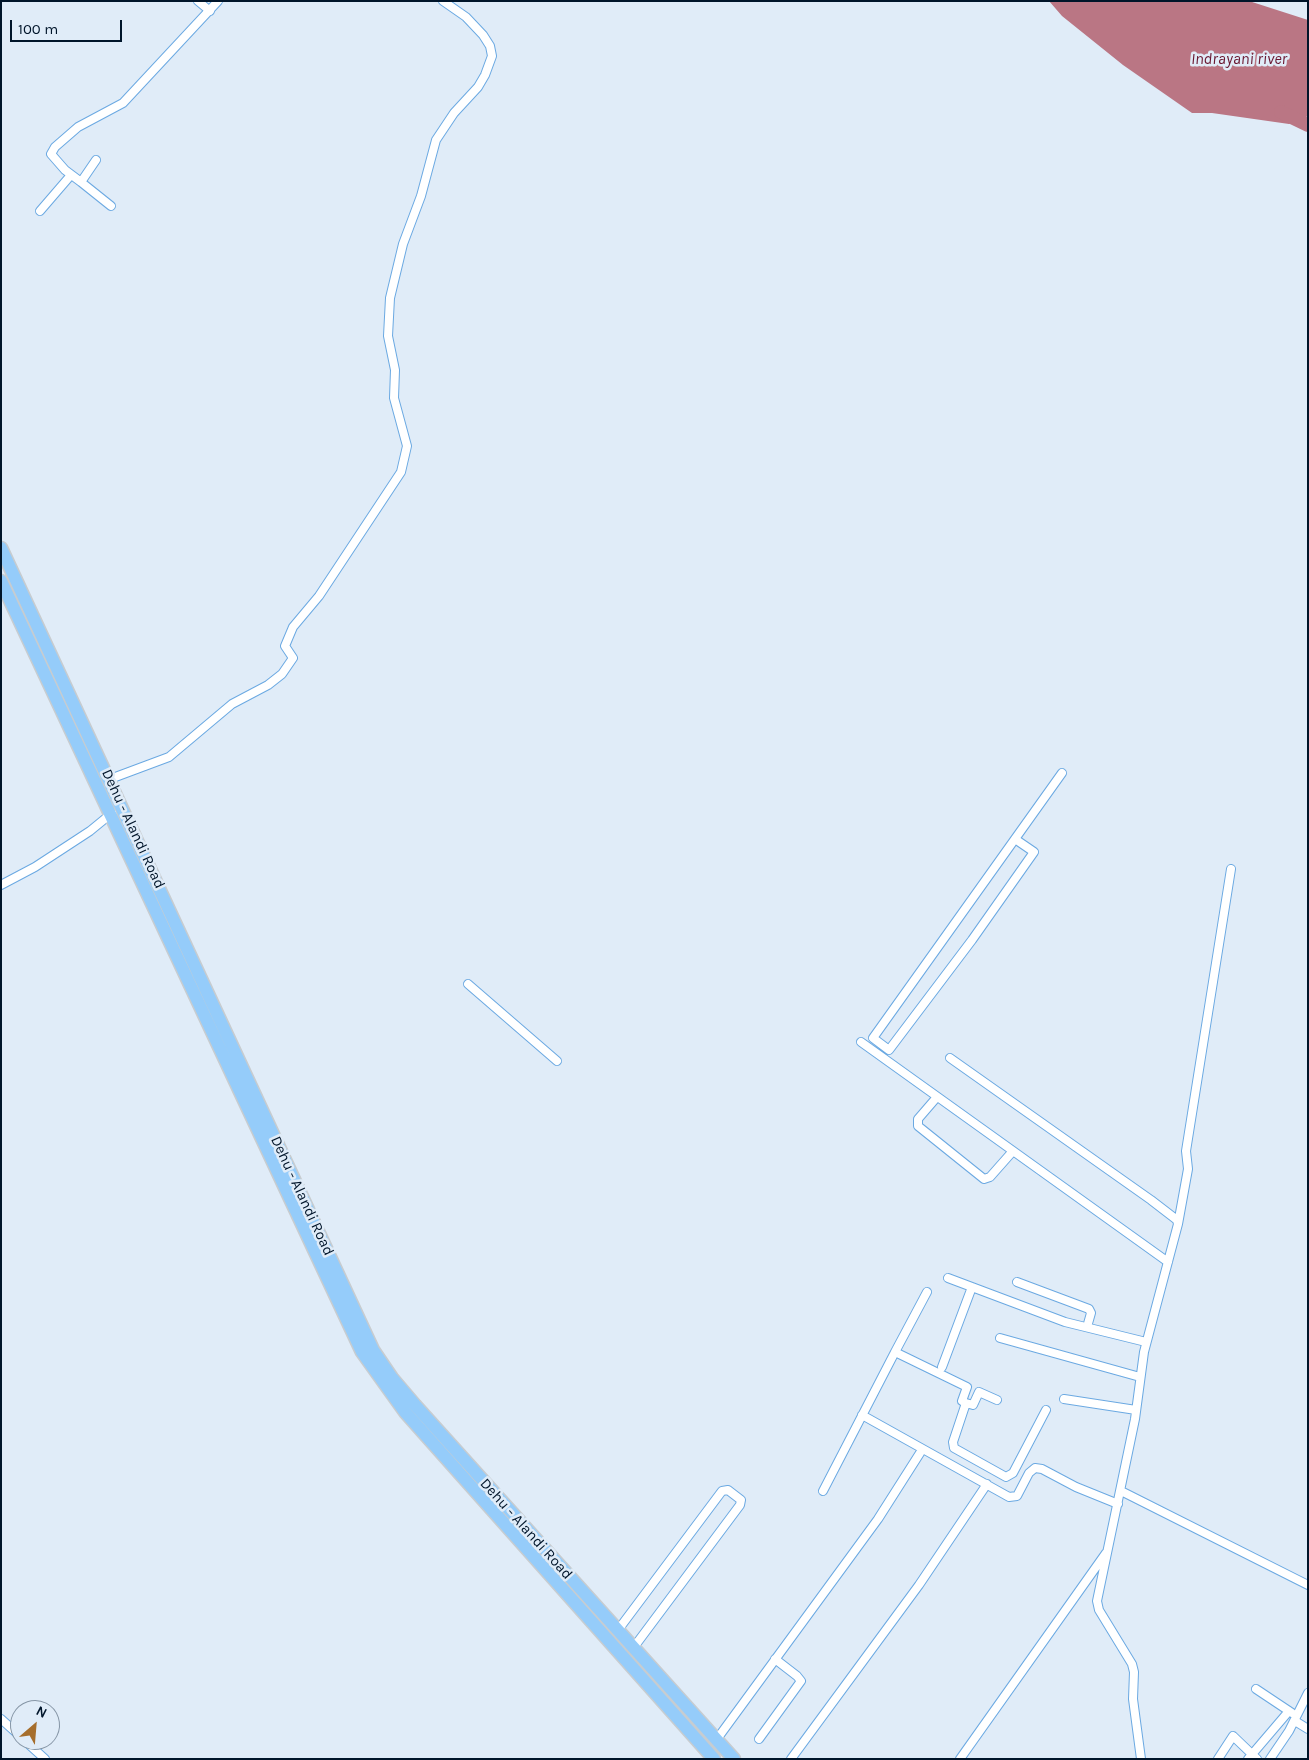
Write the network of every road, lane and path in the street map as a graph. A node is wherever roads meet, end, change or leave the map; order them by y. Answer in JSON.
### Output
{"nodes":[{"id":1,"x":198,"y":1,"type":"edge"},
{"id":2,"x":218,"y":1,"type":"edge"},
{"id":3,"x":443,"y":1,"type":"edge"},
{"id":4,"x":210,"y":11,"type":"junction"},
{"id":5,"x":96,"y":160,"type":"dead end"},
{"id":6,"x":71,"y":175,"type":"junction"},
{"id":7,"x":81,"y":182,"type":"junction"},
{"id":8,"x":112,"y":206,"type":"dead end"},
{"id":9,"x":40,"y":211,"type":"dead end"},
{"id":10,"x":1,"y":548,"type":"edge"},
{"id":11,"x":2,"y":584,"type":"edge"},
{"id":12,"x":41,"y":631,"type":"junction"},
{"id":13,"x":28,"y":638,"type":"junction"},
{"id":14,"x":1062,"y":772,"type":"dead end"},
{"id":15,"x":110,"y":779,"type":"junction"},
{"id":16,"x":123,"y":806,"type":"junction"},
{"id":17,"x":110,"y":814,"type":"junction"},
{"id":18,"x":1015,"y":839,"type":"junction"},
{"id":19,"x":1231,"y":869,"type":"dead end"},
{"id":20,"x":1,"y":885,"type":"edge"},
{"id":21,"x":468,"y":984,"type":"dead end"},
{"id":22,"x":861,"y":1042,"type":"dead end"},
{"id":23,"x":881,"y":1044,"type":"junction"},
{"id":24,"x":875,"y":1053,"type":"junction"},
{"id":25,"x":950,"y":1058,"type":"dead end"},
{"id":26,"x":557,"y":1061,"type":"dead end"},
{"id":27,"x":937,"y":1097,"type":"junction"},
{"id":28,"x":1013,"y":1151,"type":"junction"},
{"id":29,"x":1178,"y":1224,"type":"junction"},
{"id":30,"x":1168,"y":1262,"type":"junction"},
{"id":31,"x":948,"y":1278,"type":"dead end"},
{"id":32,"x":1017,"y":1282,"type":"dead end"},
{"id":33,"x":972,"y":1287,"type":"junction"},
{"id":34,"x":927,"y":1292,"type":"dead end"},
{"id":35,"x":1087,"y":1327,"type":"junction"},
{"id":36,"x":1000,"y":1338,"type":"dead end"},
{"id":37,"x":1146,"y":1342,"type":"junction"},
{"id":38,"x":895,"y":1352,"type":"junction"},
{"id":39,"x":942,"y":1367,"type":"dead end"},
{"id":40,"x":1140,"y":1376,"type":"junction"},
{"id":41,"x":997,"y":1400,"type":"dead end"},
{"id":42,"x":1064,"y":1400,"type":"dead end"},
{"id":43,"x":966,"y":1403,"type":"junction"},
{"id":44,"x":1046,"y":1410,"type":"dead end"},
{"id":45,"x":1136,"y":1410,"type":"junction"},
{"id":46,"x":862,"y":1416,"type":"junction"},
{"id":47,"x":920,"y":1454,"type":"dead end"},
{"id":48,"x":987,"y":1484,"type":"junction"},
{"id":49,"x":823,"y":1491,"type":"dead end"},
{"id":50,"x":1120,"y":1491,"type":"junction"},
{"id":51,"x":1118,"y":1504,"type":"junction"},
{"id":52,"x":1109,"y":1550,"type":"junction"},
{"id":53,"x":1308,"y":1585,"type":"edge"},
{"id":54,"x":618,"y":1630,"type":"junction"},
{"id":55,"x":634,"y":1647,"type":"junction"},
{"id":56,"x":775,"y":1659,"type":"junction"},
{"id":57,"x":1256,"y":1689,"type":"dead end"},
{"id":58,"x":1308,"y":1693,"type":"edge"},
{"id":59,"x":1289,"y":1711,"type":"junction"},
{"id":60,"x":1296,"y":1719,"type":"junction"},
{"id":61,"x":1308,"y":1730,"type":"edge"},
{"id":62,"x":717,"y":1739,"type":"junction"},
{"id":63,"x":759,"y":1740,"type":"dead end"},
{"id":64,"x":35,"y":1750,"type":"edge"},
{"id":65,"x":1252,"y":1757,"type":"edge"},
{"id":66,"x":45,"y":1759,"type":"edge"},
{"id":67,"x":714,"y":1759,"type":"edge"},
{"id":68,"x":734,"y":1759,"type":"edge"},
{"id":69,"x":791,"y":1759,"type":"edge"},
{"id":70,"x":960,"y":1759,"type":"edge"},
{"id":71,"x":1140,"y":1759,"type":"edge"},
{"id":72,"x":1218,"y":1759,"type":"edge"},
{"id":73,"x":1270,"y":1759,"type":"edge"}],
"edges":[{"from":1,"to":4,"type":"street"},
{"from":2,"to":4,"type":"street"},
{"from":3,"to":15,"type":"street"},
{"from":4,"to":6,"type":"street"},
{"from":5,"to":7,"type":"street"},
{"from":6,"to":7,"type":"street"},
{"from":6,"to":9,"type":"street"},
{"from":7,"to":8,"type":"street"},
{"from":10,"to":12,"type":"main road","name":"Dehu - Alandi Road"},
{"from":11,"to":13,"type":"main road","name":"Dehu - Alandi Road"},
{"from":12,"to":13,"type":"main road"},
{"from":12,"to":15,"type":"main road","name":"Dehu - Alandi Road"},
{"from":13,"to":17,"type":"main road","name":"Dehu - Alandi Road"},
{"from":14,"to":18,"type":"street"},
{"from":15,"to":16,"type":"main road","name":"Dehu - Alandi Road"},
{"from":16,"to":17,"type":"street"},
{"from":16,"to":54,"type":"main road","name":"Dehu - Alandi Road"},
{"from":17,"to":20,"type":"street"},
{"from":17,"to":67,"type":"main road","name":"Dehu - Alandi Road"},
{"from":18,"to":23,"type":"street"},
{"from":18,"to":23,"type":"street"},
{"from":19,"to":29,"type":"street"},
{"from":21,"to":26,"type":"street"},
{"from":22,"to":24,"type":"street"},
{"from":23,"to":24,"type":"street"},
{"from":24,"to":27,"type":"street"},
{"from":25,"to":29,"type":"street"},
{"from":27,"to":28,"type":"street"},
{"from":27,"to":28,"type":"street"},
{"from":28,"to":30,"type":"street"},
{"from":29,"to":30,"type":"street"},
{"from":30,"to":37,"type":"street"},
{"from":31,"to":33,"type":"street"},
{"from":32,"to":35,"type":"street"},
{"from":33,"to":35,"type":"street"},
{"from":33,"to":39,"type":"street"},
{"from":34,"to":38,"type":"street"},
{"from":35,"to":37,"type":"street"},
{"from":36,"to":40,"type":"street"},
{"from":37,"to":40,"type":"street"},
{"from":38,"to":43,"type":"street"},
{"from":38,"to":46,"type":"street"},
{"from":40,"to":45,"type":"street"},
{"from":41,"to":43,"type":"street"},
{"from":42,"to":45,"type":"street"},
{"from":43,"to":44,"type":"street"},
{"from":45,"to":50,"type":"street"},
{"from":46,"to":48,"type":"street"},
{"from":46,"to":49,"type":"street"},
{"from":47,"to":56,"type":"street"},
{"from":48,"to":51,"type":"street"},
{"from":48,"to":69,"type":"street"},
{"from":50,"to":51,"type":"street"},
{"from":50,"to":53,"type":"street"},
{"from":51,"to":52,"type":"street"},
{"from":52,"to":70,"type":"street"},
{"from":52,"to":71,"type":"street"},
{"from":54,"to":55,"type":"main road","name":"Dehu - Alandi Road"},
{"from":54,"to":55,"type":"street"},
{"from":55,"to":62,"type":"main road","name":"Dehu - Alandi Road"},
{"from":56,"to":62,"type":"street"},
{"from":56,"to":63,"type":"street"},
{"from":57,"to":59,"type":"street"},
{"from":58,"to":60,"type":"street"},
{"from":59,"to":60,"type":"street"},
{"from":59,"to":65,"type":"street"},
{"from":60,"to":61,"type":"street"},
{"from":60,"to":73,"type":"street"},
{"from":62,"to":68,"type":"main road","name":"Dehu - Alandi Road"},
{"from":64,"to":66,"type":"street"},
{"from":65,"to":72,"type":"street"}]}
